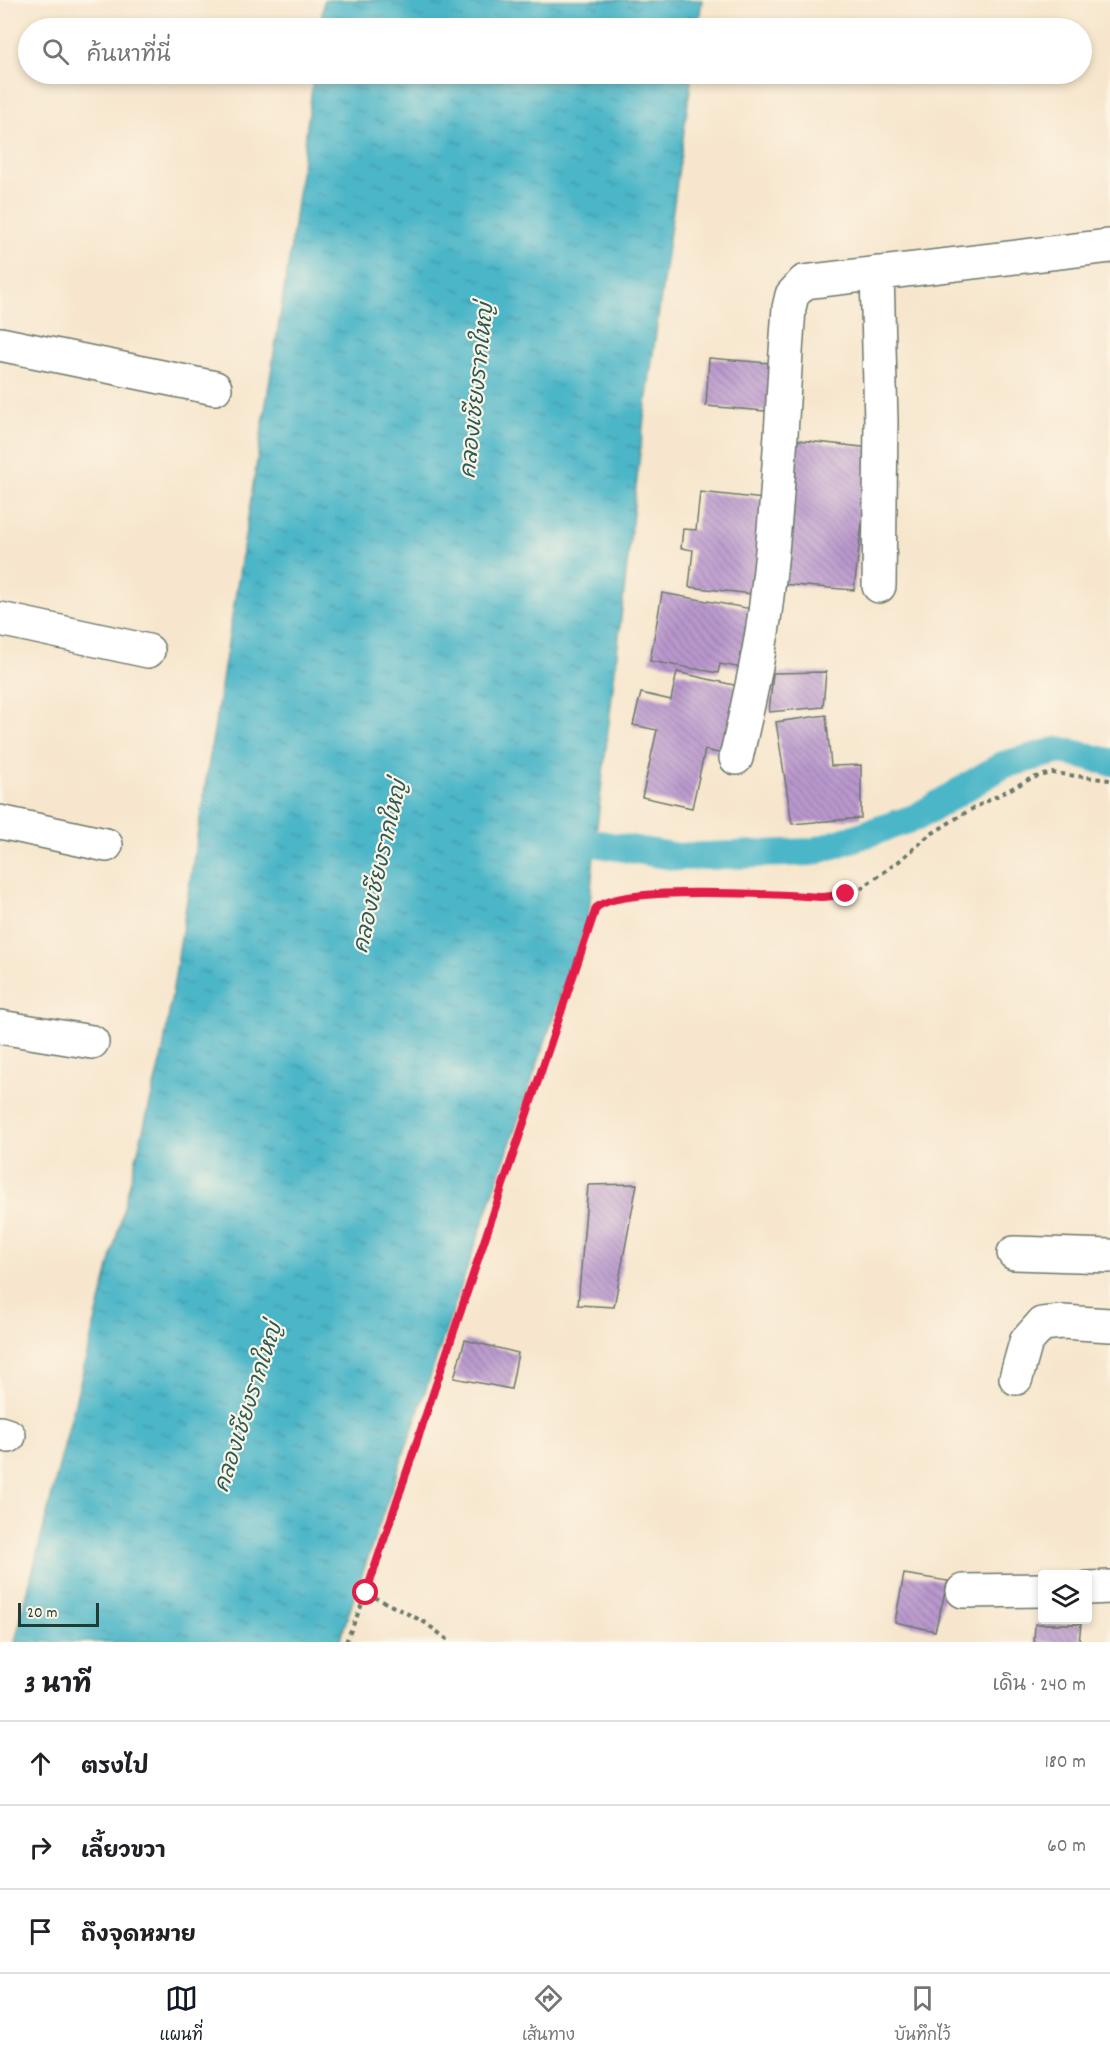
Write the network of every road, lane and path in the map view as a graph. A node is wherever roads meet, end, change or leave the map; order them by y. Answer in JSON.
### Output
{"nodes":[{"id":1,"x":1110,"y":246,"type":"edge"},
{"id":2,"x":877,"y":273,"type":"junction"},
{"id":3,"x":0,"y":344,"type":"edge"},
{"id":4,"x":215,"y":388,"type":"dead end"},
{"id":5,"x":879,"y":586,"type":"dead end"},
{"id":6,"x":0,"y":619,"type":"edge"},
{"id":7,"x":148,"y":651,"type":"dead end"},
{"id":8,"x":736,"y":758,"type":"dead end"},
{"id":9,"x":1110,"y":780,"type":"edge"},
{"id":10,"x":0,"y":822,"type":"edge"},
{"id":11,"x":106,"y":845,"type":"dead end"},
{"id":12,"x":0,"y":1027,"type":"edge"},
{"id":13,"x":92,"y":1042,"type":"dead end"},
{"id":14,"x":1014,"y":1253,"type":"dead end"},
{"id":15,"x":1110,"y":1256,"type":"edge"},
{"id":16,"x":1110,"y":1325,"type":"edge"},
{"id":17,"x":1016,"y":1377,"type":"dead end"},
{"id":18,"x":1110,"y":1587,"type":"edge"},
{"id":19,"x":1092,"y":1588,"type":"edge"},
{"id":20,"x":1038,"y":1590,"type":"edge"},
{"id":21,"x":963,"y":1591,"type":"dead end"},
{"id":22,"x":366,"y":1593,"type":"junction"},
{"id":23,"x":346,"y":1642,"type":"edge"},
{"id":24,"x":450,"y":1642,"type":"edge"}],
"edges":[{"from":1,"to":2,"type":"street"},
{"from":2,"to":5,"type":"street"},
{"from":2,"to":8,"type":"street"},
{"from":3,"to":4,"type":"street"},
{"from":6,"to":7,"type":"street"},
{"from":9,"to":22,"type":"path"},
{"from":10,"to":11,"type":"street"},
{"from":12,"to":13,"type":"street"},
{"from":14,"to":15,"type":"street"},
{"from":16,"to":17,"type":"street"},
{"from":18,"to":19,"type":"street"},
{"from":20,"to":21,"type":"street"},
{"from":22,"to":23,"type":"path"},
{"from":22,"to":24,"type":"path"}]}
